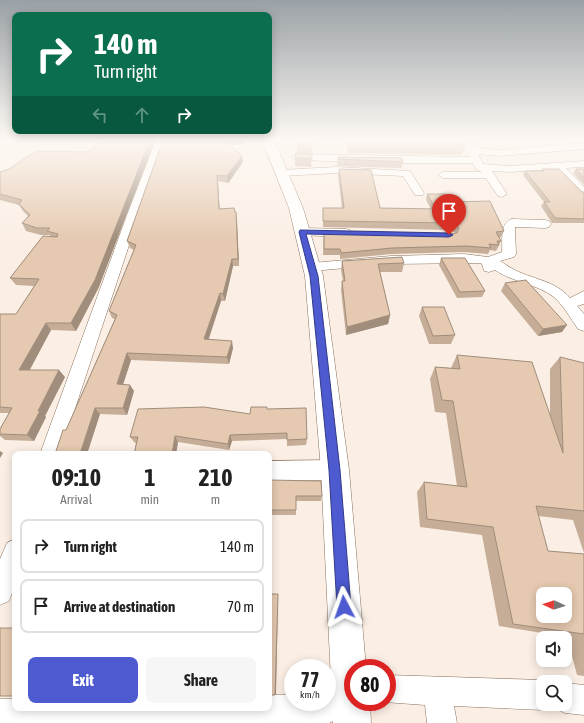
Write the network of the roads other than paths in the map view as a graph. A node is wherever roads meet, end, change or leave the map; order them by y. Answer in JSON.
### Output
{"nodes":[{"id":1,"x":148,"y":174,"type":"edge"},
{"id":2,"x":290,"y":174,"type":"edge"},
{"id":3,"x":406,"y":174,"type":"edge"},
{"id":4,"x":448,"y":174,"type":"edge"},
{"id":5,"x":488,"y":174,"type":"edge"},
{"id":6,"x":565,"y":174,"type":"edge"},
{"id":7,"x":444,"y":175,"type":"dead end"},
{"id":8,"x":419,"y":193,"type":"dead end"},
{"id":9,"x":584,"y":193,"type":"edge"},
{"id":10,"x":502,"y":194,"type":"dead end"},
{"id":11,"x":545,"y":224,"type":"dead end"},
{"id":12,"x":303,"y":232,"type":"junction"},
{"id":13,"x":357,"y":233,"type":"edge"},
{"id":14,"x":312,"y":267,"type":"junction"},
{"id":15,"x":490,"y":268,"type":"junction"},
{"id":16,"x":584,"y":296,"type":"edge"},
{"id":17,"x":568,"y":304,"type":"junction"},
{"id":18,"x":584,"y":325,"type":"edge"},
{"id":19,"x":51,"y":451,"type":"edge"},
{"id":20,"x":335,"y":470,"type":"junction"},
{"id":21,"x":272,"y":471,"type":"edge"},
{"id":22,"x":12,"y":559,"type":"edge"},
{"id":23,"x":0,"y":592,"type":"edge"},
{"id":24,"x":349,"y":659,"type":"edge"},
{"id":25,"x":396,"y":689,"type":"edge"},
{"id":26,"x":437,"y":690,"type":"junction"},
{"id":27,"x":536,"y":695,"type":"edge"},
{"id":28,"x":572,"y":699,"type":"edge"},
{"id":29,"x":584,"y":700,"type":"edge"},
{"id":30,"x":344,"y":707,"type":"edge"},
{"id":31,"x":272,"y":710,"type":"edge"},
{"id":32,"x":196,"y":711,"type":"edge"},
{"id":33,"x":0,"y":714,"type":"edge"},
{"id":34,"x":442,"y":723,"type":"edge"}],
"edges":[{"from":1,"to":19,"type":"street"},
{"from":2,"to":12,"type":"highway"},
{"from":3,"to":8,"type":"street"},
{"from":4,"to":7,"type":"street"},
{"from":5,"to":10,"type":"street"},
{"from":6,"to":9,"type":"street"},
{"from":11,"to":15,"type":"street"},
{"from":12,"to":13,"type":"street"},
{"from":12,"to":14,"type":"highway"},
{"from":14,"to":15,"type":"street"},
{"from":14,"to":20,"type":"highway"},
{"from":15,"to":17,"type":"street"},
{"from":16,"to":17,"type":"street"},
{"from":17,"to":18,"type":"street"},
{"from":20,"to":21,"type":"street"},
{"from":20,"to":24,"type":"highway"},
{"from":22,"to":23,"type":"street"},
{"from":25,"to":26,"type":"street"},
{"from":26,"to":27,"type":"street"},
{"from":26,"to":34,"type":"street"},
{"from":28,"to":29,"type":"street"},
{"from":30,"to":31,"type":"street"},
{"from":32,"to":33,"type":"street"}]}
